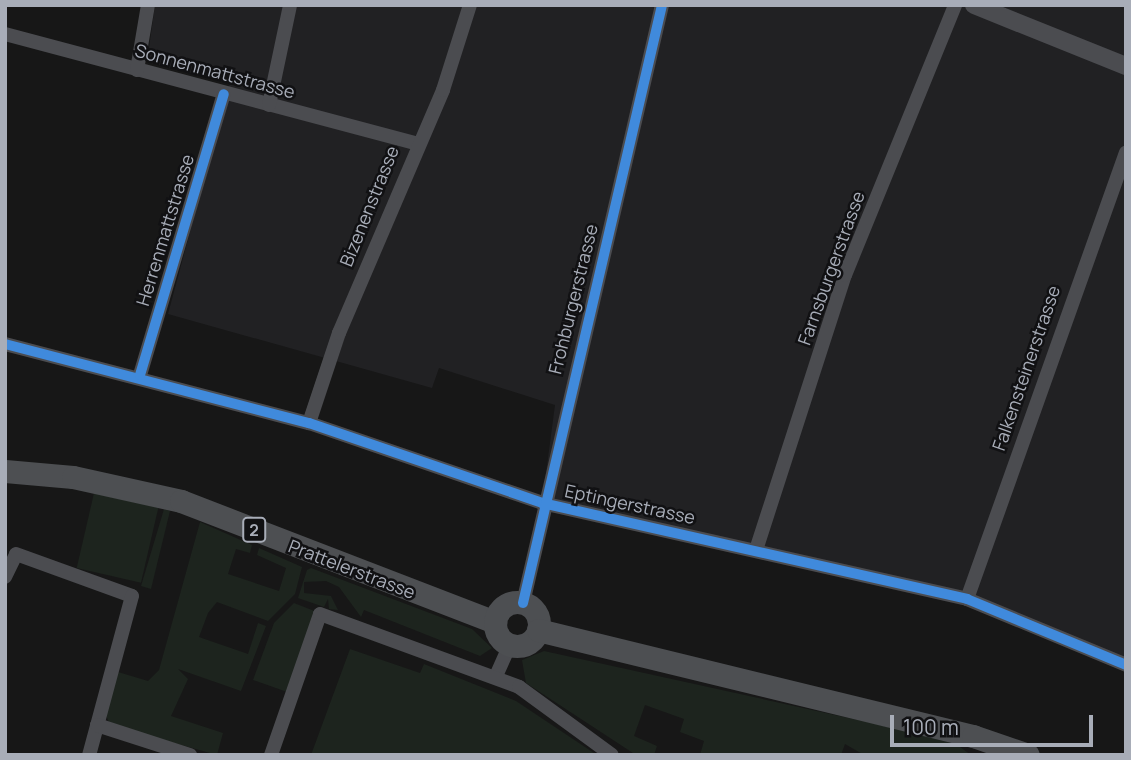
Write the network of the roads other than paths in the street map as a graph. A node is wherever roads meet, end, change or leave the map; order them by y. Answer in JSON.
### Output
{"nodes":[{"id":1,"x":148,"y":5,"type":"edge"},
{"id":2,"x":290,"y":5,"type":"edge"},
{"id":3,"x":470,"y":5,"type":"edge"},
{"id":4,"x":662,"y":5,"type":"edge"},
{"id":5,"x":955,"y":5,"type":"edge"},
{"id":6,"x":974,"y":5,"type":"edge"},
{"id":7,"x":5,"y":34,"type":"edge"},
{"id":8,"x":1126,"y":66,"type":"edge"},
{"id":9,"x":137,"y":70,"type":"junction"},
{"id":10,"x":224,"y":94,"type":"junction"},
{"id":11,"x":269,"y":105,"type":"junction"},
{"id":12,"x":416,"y":143,"type":"junction"},
{"id":13,"x":1126,"y":152,"type":"edge"},
{"id":14,"x":5,"y":344,"type":"edge"},
{"id":15,"x":140,"y":375,"type":"junction"},
{"id":16,"x":309,"y":423,"type":"junction"},
{"id":17,"x":5,"y":471,"type":"edge"},
{"id":18,"x":542,"y":503,"type":"junction"},
{"id":19,"x":756,"y":550,"type":"junction"},
{"id":20,"x":5,"y":577,"type":"edge"},
{"id":21,"x":967,"y":599,"type":"junction"},
{"id":22,"x":523,"y":603,"type":"junction"},
{"id":23,"x":495,"y":622,"type":"junction"},
{"id":24,"x":538,"y":630,"type":"junction"},
{"id":25,"x":510,"y":645,"type":"junction"},
{"id":26,"x":1126,"y":665,"type":"edge"},
{"id":27,"x":496,"y":676,"type":"junction"},
{"id":28,"x":97,"y":725,"type":"junction"},
{"id":29,"x":1026,"y":754,"type":"edge"},
{"id":30,"x":89,"y":755,"type":"edge"},
{"id":31,"x":190,"y":755,"type":"edge"},
{"id":32,"x":271,"y":755,"type":"edge"},
{"id":33,"x":612,"y":755,"type":"edge"}],
"edges":[{"from":1,"to":9,"type":"street"},
{"from":2,"to":11,"type":"street"},
{"from":3,"to":12,"type":"street","name":"Bizenenstrasse"},
{"from":4,"to":18,"type":"street","name":"Frohburgerstrasse"},
{"from":5,"to":19,"type":"street","name":"Farnsburgerstrasse"},
{"from":6,"to":8,"type":"street"},
{"from":7,"to":9,"type":"street","name":"Sonnenmattstrasse"},
{"from":9,"to":10,"type":"street","name":"Sonnenmattstrasse"},
{"from":10,"to":11,"type":"street","name":"Sonnenmattstrasse"},
{"from":10,"to":15,"type":"street","name":"Herrenmattstrasse"},
{"from":11,"to":12,"type":"street","name":"Sonnenmattstrasse"},
{"from":12,"to":16,"type":"street","name":"Bizenenstrasse"},
{"from":13,"to":21,"type":"street","name":"Falkensteinerstrasse"},
{"from":14,"to":15,"type":"street","name":"Eptingerstrasse"},
{"from":15,"to":16,"type":"street","name":"Eptingerstrasse"},
{"from":16,"to":18,"type":"street","name":"Eptingerstrasse"},
{"from":17,"to":23,"type":"main road","name":"Prattelerstrasse","number":"2"},
{"from":18,"to":19,"type":"street","name":"Eptingerstrasse"},
{"from":18,"to":22,"type":"street","name":"Frohburgerstrasse"},
{"from":19,"to":21,"type":"street","name":"Eptingerstrasse"},
{"from":20,"to":28,"type":"street"},
{"from":21,"to":26,"type":"street","name":"Eptingerstrasse"},
{"from":22,"to":23,"type":"main road"},
{"from":22,"to":24,"type":"main road"},
{"from":23,"to":25,"type":"main road"},
{"from":24,"to":25,"type":"main road"},
{"from":24,"to":29,"type":"main road"},
{"from":25,"to":27,"type":"street"},
{"from":27,"to":32,"type":"street"},
{"from":27,"to":33,"type":"street"},
{"from":28,"to":30,"type":"street"},
{"from":28,"to":31,"type":"street"}]}
